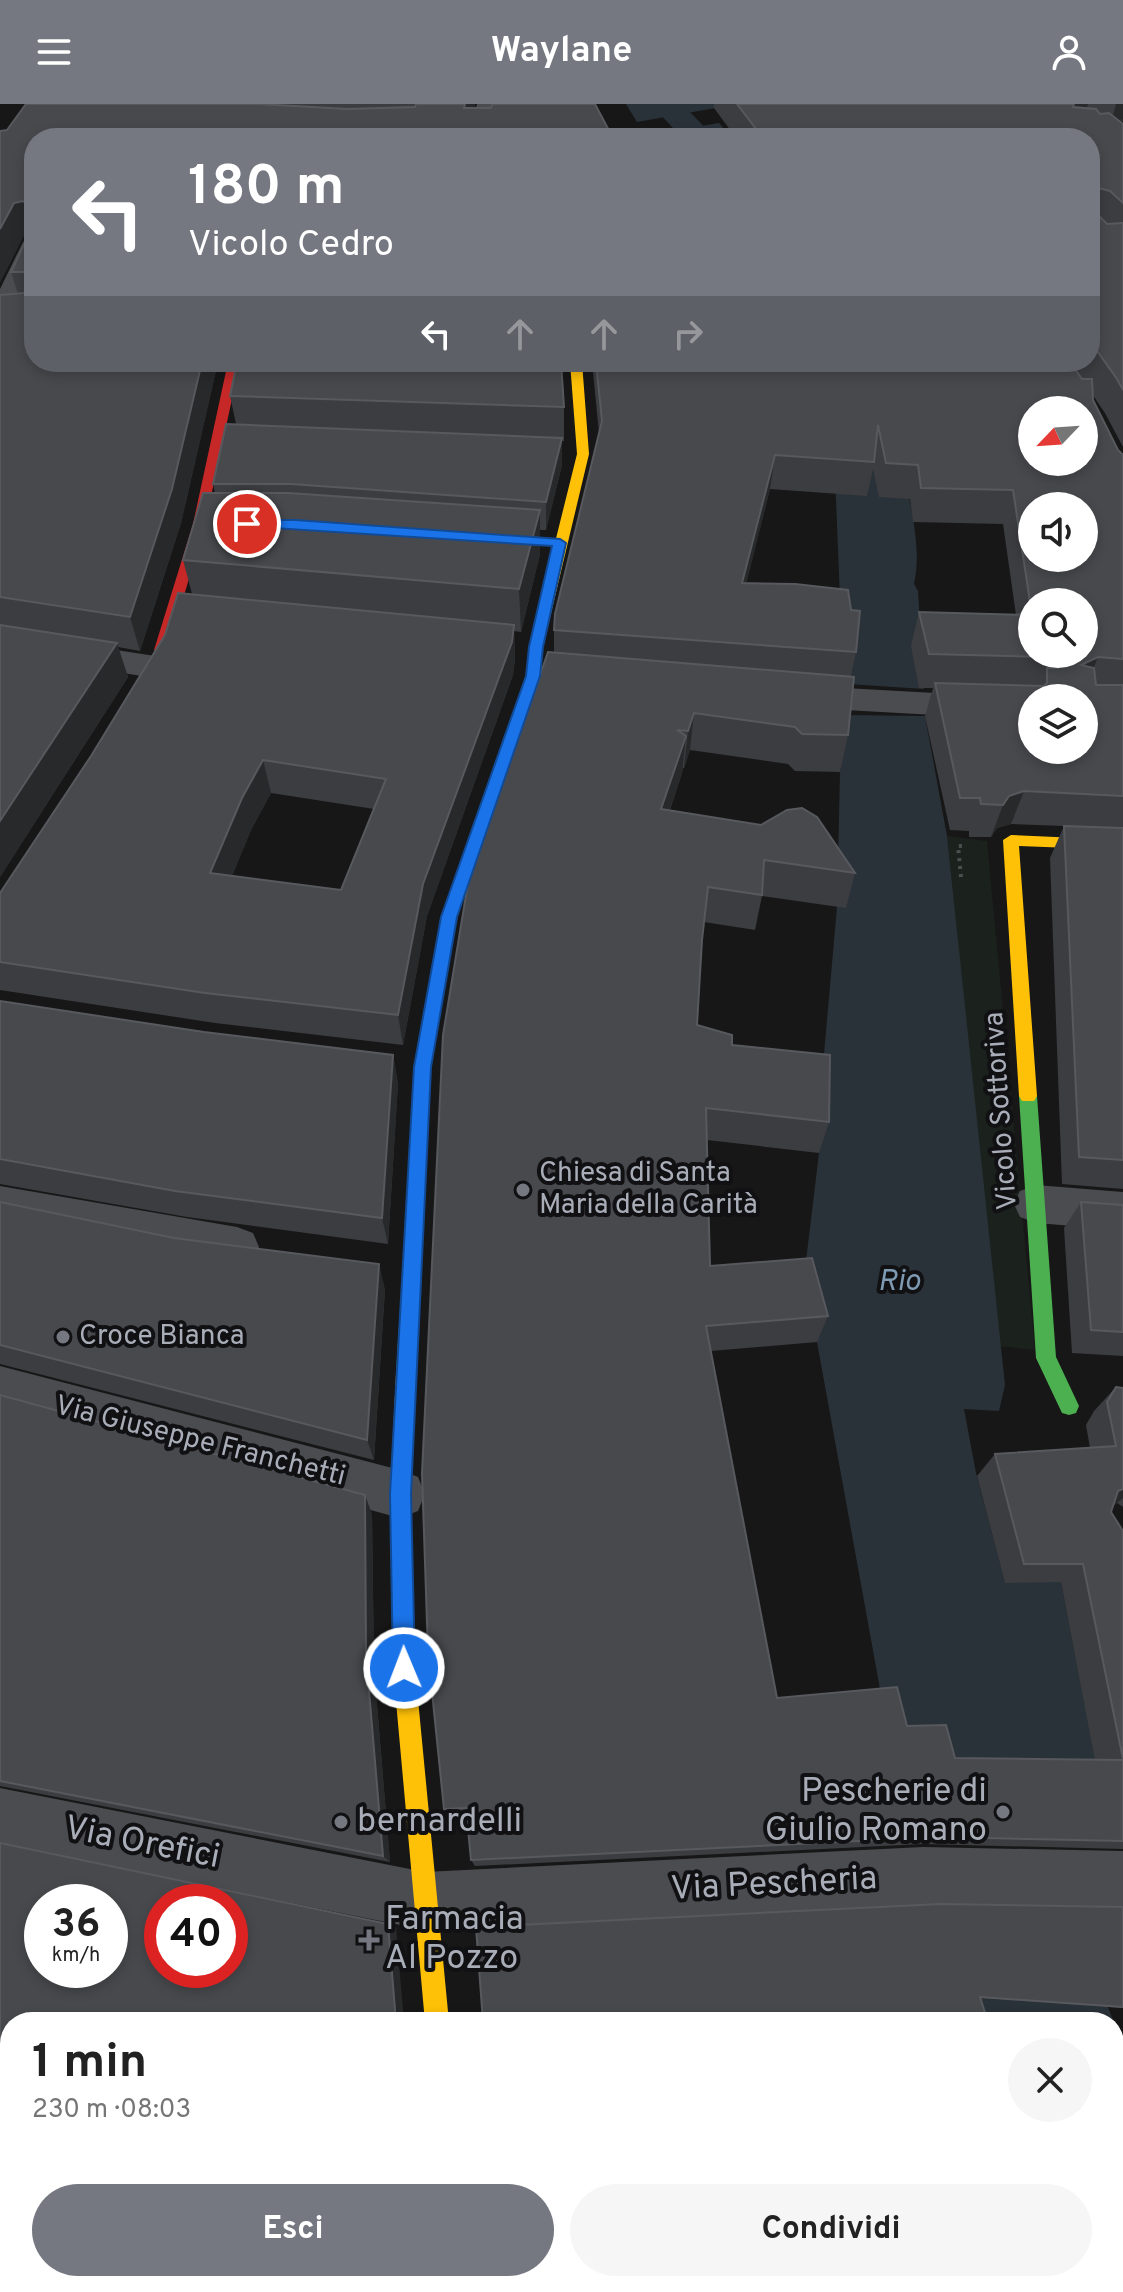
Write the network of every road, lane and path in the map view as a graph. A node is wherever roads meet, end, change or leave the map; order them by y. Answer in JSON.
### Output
{"nodes":[{"id":1,"x":488,"y":104,"type":"edge"},
{"id":2,"x":482,"y":128,"type":"edge"},
{"id":3,"x":24,"y":272,"type":"edge"},
{"id":4,"x":8,"y":317,"type":"edge"},
{"id":5,"x":232,"y":372,"type":"edge"},
{"id":6,"x":577,"y":372,"type":"edge"},
{"id":7,"x":217,"y":441,"type":"junction"},
{"id":8,"x":248,"y":442,"type":"edge"},
{"id":9,"x":552,"y":453,"type":"edge"},
{"id":10,"x":583,"y":454,"type":"junction"},
{"id":11,"x":529,"y":541,"type":"edge"},
{"id":12,"x":560,"y":543,"type":"junction"},
{"id":13,"x":0,"y":643,"type":"edge"},
{"id":14,"x":152,"y":674,"type":"joint"},
{"id":15,"x":754,"y":693,"type":"edge"},
{"id":16,"x":1018,"y":705,"type":"edge"},
{"id":17,"x":1123,"y":845,"type":"edge"},
{"id":18,"x":1036,"y":1204,"type":"junction"},
{"id":19,"x":0,"y":1205,"type":"edge"},
{"id":20,"x":1123,"y":1211,"type":"edge"},
{"id":21,"x":278,"y":1252,"type":"edge"},
{"id":22,"x":368,"y":1264,"type":"edge"},
{"id":23,"x":414,"y":1270,"type":"junction"},
{"id":24,"x":0,"y":1388,"type":"edge"},
{"id":25,"x":1069,"y":1406,"type":"dead end"},
{"id":26,"x":400,"y":1494,"type":"junction"},
{"id":27,"x":0,"y":1816,"type":"edge"},
{"id":28,"x":1123,"y":1880,"type":"edge"},
{"id":29,"x":425,"y":1901,"type":"junction"},
{"id":30,"x":436,"y":2012,"type":"edge"}],
"edges":[{"from":1,"to":2,"type":"street"},
{"from":3,"to":4,"type":"street"},
{"from":5,"to":7,"type":"street"},
{"from":6,"to":10,"type":"street"},
{"from":7,"to":8,"type":"street"},
{"from":7,"to":14,"type":"street"},
{"from":9,"to":10,"type":"street"},
{"from":10,"to":12,"type":"street"},
{"from":11,"to":12,"type":"street"},
{"from":12,"to":23,"type":"street"},
{"from":13,"to":14,"type":"street"},
{"from":15,"to":16,"type":"street"},
{"from":17,"to":18,"type":"street","name":"Vicolo Sottoriva"},
{"from":18,"to":20,"type":"street"},
{"from":18,"to":25,"type":"street","name":"Vicolo Sottoriva"},
{"from":19,"to":21,"type":"street"},
{"from":22,"to":23,"type":"street"},
{"from":23,"to":26,"type":"street"},
{"from":24,"to":26,"type":"street","name":"Via Giuseppe Franchetti"},
{"from":26,"to":29,"type":"street"},
{"from":27,"to":29,"type":"street","name":"Via Orefici"},
{"from":28,"to":29,"type":"street","name":"Via Pescheria"},
{"from":29,"to":30,"type":"street"}]}
